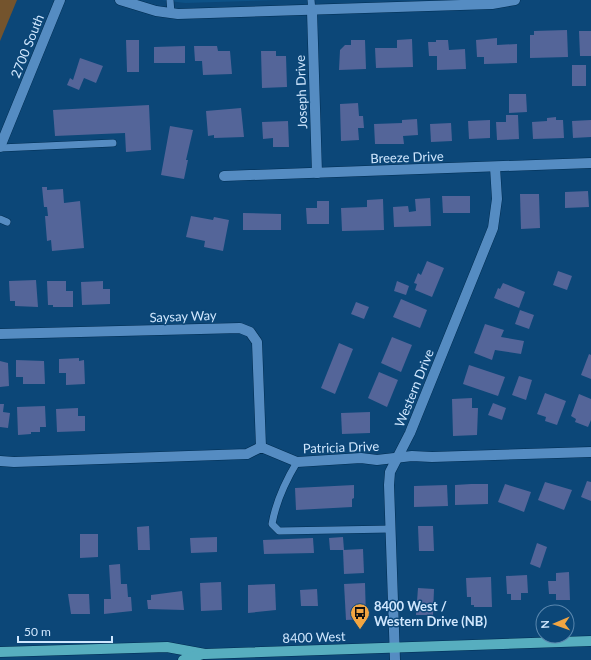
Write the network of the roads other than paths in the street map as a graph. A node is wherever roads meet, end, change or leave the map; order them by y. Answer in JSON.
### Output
{"nodes":[{"id":1,"x":60,"y":0,"type":"edge"},
{"id":2,"x":120,"y":0,"type":"edge"},
{"id":3,"x":170,"y":0,"type":"edge"},
{"id":4,"x":311,"y":0,"type":"edge"},
{"id":5,"x":516,"y":0,"type":"edge"},
{"id":6,"x":312,"y":10,"type":"junction"},
{"id":7,"x":171,"y":13,"type":"junction"},
{"id":8,"x":113,"y":143,"type":"dead end"},
{"id":9,"x":0,"y":147,"type":"edge"},
{"id":10,"x":591,"y":164,"type":"edge"},
{"id":11,"x":495,"y":167,"type":"junction"},
{"id":12,"x":317,"y":173,"type":"junction"},
{"id":13,"x":224,"y":176,"type":"dead end"},
{"id":14,"x":0,"y":334,"type":"edge"},
{"id":15,"x":261,"y":447,"type":"junction"},
{"id":16,"x":591,"y":452,"type":"edge"},
{"id":17,"x":397,"y":458,"type":"junction"},
{"id":18,"x":0,"y":461,"type":"edge"},
{"id":19,"x":297,"y":462,"type":"junction"},
{"id":20,"x":391,"y":529,"type":"junction"},
{"id":21,"x":591,"y":641,"type":"edge"},
{"id":22,"x":395,"y":648,"type":"junction"},
{"id":23,"x":0,"y":652,"type":"edge"},
{"id":24,"x":205,"y":654,"type":"junction"},
{"id":25,"x":183,"y":660,"type":"edge"},
{"id":26,"x":395,"y":660,"type":"edge"}],
"edges":[{"from":1,"to":9,"type":"street","name":"2700 South"},
{"from":2,"to":7,"type":"street"},
{"from":3,"to":7,"type":"lane"},
{"from":4,"to":6,"type":"lane"},
{"from":5,"to":6,"type":"street"},
{"from":6,"to":7,"type":"street"},
{"from":6,"to":12,"type":"street","name":"Joseph Drive"},
{"from":8,"to":9,"type":"lane"},
{"from":10,"to":11,"type":"street","name":"Breeze Drive"},
{"from":11,"to":12,"type":"street","name":"Breeze Drive"},
{"from":11,"to":17,"type":"street","name":"Western Drive"},
{"from":12,"to":13,"type":"street","name":"Breeze Drive"},
{"from":14,"to":15,"type":"street","name":"Saysay Way"},
{"from":15,"to":18,"type":"street"},
{"from":15,"to":19,"type":"street","name":"Patricia Drive"},
{"from":16,"to":17,"type":"street","name":"Patricia Drive"},
{"from":17,"to":19,"type":"street","name":"Patricia Drive"},
{"from":17,"to":20,"type":"street","name":"Western Drive"},
{"from":19,"to":20,"type":"lane"},
{"from":20,"to":22,"type":"street","name":"Western Drive"},
{"from":21,"to":22,"type":"main road","name":"8400 West"},
{"from":22,"to":24,"type":"main road","name":"8400 West"},
{"from":22,"to":26,"type":"street","name":"Western Drive"},
{"from":23,"to":24,"type":"main road","name":"8400 West"},
{"from":24,"to":25,"type":"main road","name":"8400 West"}]}
